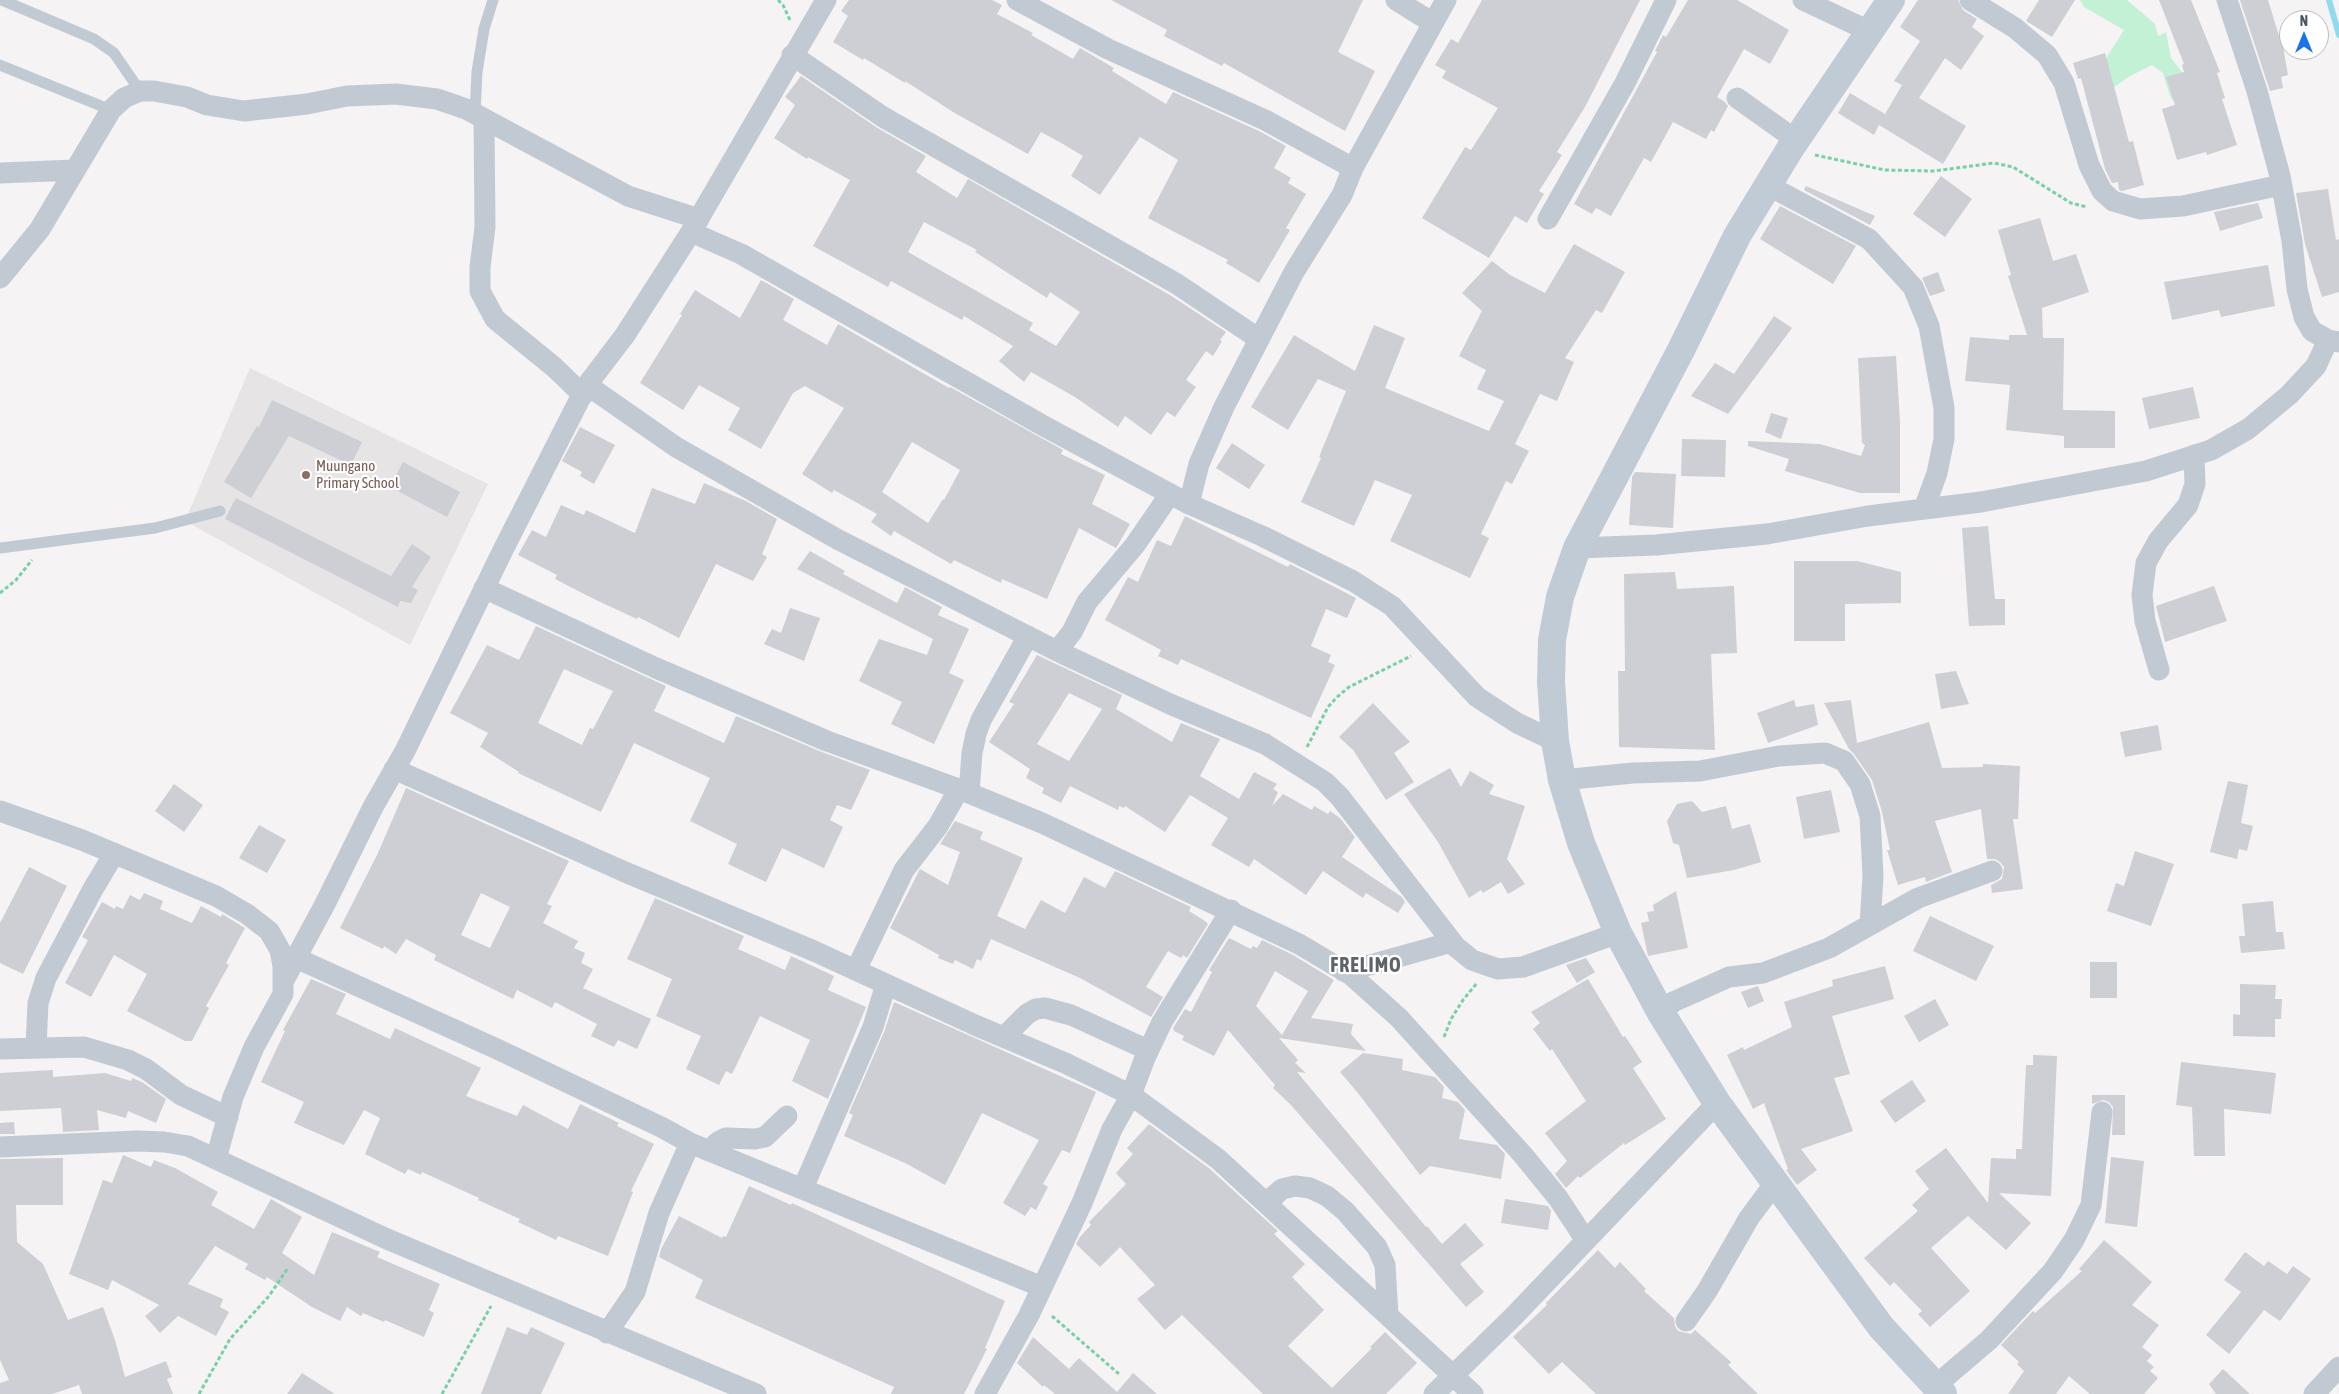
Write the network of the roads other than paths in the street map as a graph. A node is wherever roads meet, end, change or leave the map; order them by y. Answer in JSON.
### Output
{"nodes":[{"id":1,"x":2,"y":0,"type":"edge"},
{"id":2,"x":492,"y":0,"type":"edge"},
{"id":3,"x":826,"y":0,"type":"edge"},
{"id":4,"x":1017,"y":0,"type":"edge"},
{"id":5,"x":1396,"y":0,"type":"edge"},
{"id":6,"x":1446,"y":0,"type":"edge"},
{"id":7,"x":1666,"y":0,"type":"edge"},
{"id":8,"x":1803,"y":0,"type":"edge"},
{"id":9,"x":1891,"y":0,"type":"edge"},
{"id":10,"x":1970,"y":0,"type":"edge"},
{"id":11,"x":2227,"y":0,"type":"edge"},
{"id":12,"x":1433,"y":23,"type":"junction"},
{"id":13,"x":1869,"y":31,"type":"junction"},
{"id":14,"x":792,"y":56,"type":"junction"},
{"id":15,"x":0,"y":65,"type":"edge"},
{"id":16,"x":140,"y":91,"type":"junction"},
{"id":17,"x":1737,"y":98,"type":"dead end"},
{"id":18,"x":111,"y":110,"type":"junction"},
{"id":19,"x":480,"y":116,"type":"junction"},
{"id":20,"x":1793,"y":145,"type":"junction"},
{"id":21,"x":1353,"y":168,"type":"junction"},
{"id":22,"x":75,"y":170,"type":"junction"},
{"id":23,"x":0,"y":174,"type":"edge"},
{"id":24,"x":2281,"y":185,"type":"junction"},
{"id":25,"x":1769,"y":186,"type":"junction"},
{"id":26,"x":1548,"y":219,"type":"dead end"},
{"id":27,"x":695,"y":225,"type":"junction"},
{"id":28,"x":0,"y":278,"type":"edge"},
{"id":29,"x":1259,"y":339,"type":"junction"},
{"id":30,"x":2334,"y":341,"type":"edge"},
{"id":31,"x":585,"y":390,"type":"junction"},
{"id":32,"x":2194,"y":455,"type":"junction"},
{"id":33,"x":1170,"y":494,"type":"junction"},
{"id":34,"x":1189,"y":504,"type":"junction"},
{"id":35,"x":1924,"y":509,"type":"junction"},
{"id":36,"x":220,"y":511,"type":"dead end"},
{"id":37,"x":0,"y":548,"type":"edge"},
{"id":38,"x":1577,"y":548,"type":"junction"},
{"id":39,"x":484,"y":588,"type":"junction"},
{"id":40,"x":1028,"y":636,"type":"junction"},
{"id":41,"x":1057,"y":651,"type":"junction"},
{"id":42,"x":2159,"y":670,"type":"dead end"},
{"id":43,"x":1555,"y":741,"type":"junction"},
{"id":44,"x":394,"y":770,"type":"junction"},
{"id":45,"x":1562,"y":780,"type":"junction"},
{"id":46,"x":964,"y":791,"type":"junction"},
{"id":47,"x":0,"y":811,"type":"edge"},
{"id":48,"x":114,"y":854,"type":"junction"},
{"id":49,"x":1992,"y":871,"type":"dead end"},
{"id":50,"x":1231,"y":910,"type":"junction"},
{"id":51,"x":1870,"y":924,"type":"junction"},
{"id":52,"x":1618,"y":933,"type":"junction"},
{"id":53,"x":1452,"y":942,"type":"junction"},
{"id":54,"x":296,"y":958,"type":"junction"},
{"id":55,"x":856,"y":970,"type":"junction"},
{"id":56,"x":1344,"y":971,"type":"junction"},
{"id":57,"x":283,"y":982,"type":"junction"},
{"id":58,"x":886,"y":984,"type":"junction"},
{"id":59,"x":1661,"y":1012,"type":"junction"},
{"id":60,"x":1004,"y":1037,"type":"junction"},
{"id":61,"x":36,"y":1047,"type":"junction"},
{"id":62,"x":0,"y":1049,"type":"edge"},
{"id":63,"x":1148,"y":1050,"type":"junction"},
{"id":64,"x":1131,"y":1094,"type":"junction"},
{"id":65,"x":1717,"y":1103,"type":"junction"},
{"id":66,"x":2102,"y":1112,"type":"dead end"},
{"id":67,"x":787,"y":1116,"type":"dead end"},
{"id":68,"x":228,"y":1117,"type":"junction"},
{"id":69,"x":0,"y":1147,"type":"edge"},
{"id":70,"x":699,"y":1147,"type":"junction"},
{"id":71,"x":216,"y":1159,"type":"junction"},
{"id":72,"x":1775,"y":1183,"type":"junction"},
{"id":73,"x":803,"y":1188,"type":"junction"},
{"id":74,"x":1266,"y":1203,"type":"junction"},
{"id":75,"x":1585,"y":1239,"type":"junction"},
{"id":76,"x":1039,"y":1294,"type":"junction"},
{"id":77,"x":1388,"y":1315,"type":"junction"},
{"id":78,"x":1686,"y":1321,"type":"dead end"},
{"id":79,"x":607,"y":1333,"type":"junction"},
{"id":80,"x":2339,"y":1367,"type":"edge"},
{"id":81,"x":1453,"y":1374,"type":"junction"},
{"id":82,"x":1939,"y":1390,"type":"edge"},
{"id":83,"x":756,"y":1394,"type":"edge"},
{"id":84,"x":985,"y":1394,"type":"edge"},
{"id":85,"x":1434,"y":1394,"type":"edge"},
{"id":86,"x":1473,"y":1394,"type":"edge"},
{"id":87,"x":2314,"y":1394,"type":"edge"}],
"edges":[{"from":1,"to":16,"type":"lane"},
{"from":2,"to":19,"type":"lane"},
{"from":3,"to":14,"type":"street"},
{"from":4,"to":21,"type":"street"},
{"from":5,"to":12,"type":"street"},
{"from":6,"to":12,"type":"street"},
{"from":7,"to":26,"type":"street"},
{"from":8,"to":13,"type":"street"},
{"from":9,"to":13,"type":"street"},
{"from":10,"to":24,"type":"street"},
{"from":11,"to":24,"type":"street"},
{"from":12,"to":21,"type":"street"},
{"from":13,"to":20,"type":"street"},
{"from":14,"to":27,"type":"street"},
{"from":14,"to":29,"type":"street"},
{"from":15,"to":18,"type":"lane"},
{"from":16,"to":18,"type":"street"},
{"from":16,"to":19,"type":"street"},
{"from":17,"to":20,"type":"street"},
{"from":18,"to":22,"type":"street"},
{"from":19,"to":27,"type":"street"},
{"from":19,"to":31,"type":"street"},
{"from":20,"to":25,"type":"street"},
{"from":21,"to":29,"type":"street"},
{"from":22,"to":23,"type":"street"},
{"from":22,"to":28,"type":"street"},
{"from":24,"to":30,"type":"street"},
{"from":25,"to":35,"type":"street"},
{"from":25,"to":38,"type":"street"},
{"from":27,"to":31,"type":"street"},
{"from":27,"to":33,"type":"street"},
{"from":29,"to":34,"type":"street"},
{"from":30,"to":32,"type":"street"},
{"from":31,"to":39,"type":"street"},
{"from":31,"to":40,"type":"street"},
{"from":32,"to":35,"type":"street"},
{"from":32,"to":42,"type":"street"},
{"from":33,"to":34,"type":"street"},
{"from":33,"to":41,"type":"street"},
{"from":34,"to":43,"type":"street"},
{"from":35,"to":38,"type":"street"},
{"from":36,"to":37,"type":"lane"},
{"from":38,"to":43,"type":"street"},
{"from":39,"to":44,"type":"street"},
{"from":39,"to":46,"type":"street"},
{"from":40,"to":41,"type":"street"},
{"from":40,"to":46,"type":"street"},
{"from":41,"to":53,"type":"street"},
{"from":43,"to":45,"type":"street"},
{"from":44,"to":54,"type":"street"},
{"from":44,"to":55,"type":"street"},
{"from":45,"to":51,"type":"street"},
{"from":45,"to":52,"type":"street"},
{"from":46,"to":50,"type":"street"},
{"from":46,"to":55,"type":"street"},
{"from":47,"to":48,"type":"street"},
{"from":48,"to":57,"type":"street"},
{"from":48,"to":61,"type":"street"},
{"from":49,"to":51,"type":"street"},
{"from":50,"to":56,"type":"street"},
{"from":50,"to":63,"type":"street"},
{"from":51,"to":59,"type":"street"},
{"from":52,"to":53,"type":"street"},
{"from":52,"to":59,"type":"street"},
{"from":53,"to":56,"type":"street"},
{"from":54,"to":57,"type":"street"},
{"from":54,"to":70,"type":"street"},
{"from":55,"to":58,"type":"street"},
{"from":56,"to":75,"type":"street"},
{"from":57,"to":68,"type":"street"},
{"from":58,"to":60,"type":"street"},
{"from":58,"to":73,"type":"street"},
{"from":59,"to":65,"type":"street"},
{"from":60,"to":63,"type":"street"},
{"from":60,"to":64,"type":"street"},
{"from":61,"to":62,"type":"street"},
{"from":61,"to":68,"type":"street"},
{"from":63,"to":64,"type":"street"},
{"from":64,"to":74,"type":"street"},
{"from":64,"to":76,"type":"street"},
{"from":65,"to":72,"type":"street"},
{"from":65,"to":75,"type":"street"},
{"from":66,"to":82,"type":"street"},
{"from":67,"to":70,"type":"street"},
{"from":68,"to":71,"type":"street"},
{"from":69,"to":71,"type":"street"},
{"from":70,"to":73,"type":"street"},
{"from":70,"to":79,"type":"street"},
{"from":71,"to":79,"type":"street"},
{"from":72,"to":78,"type":"street"},
{"from":72,"to":82,"type":"street"},
{"from":73,"to":76,"type":"street"},
{"from":74,"to":77,"type":"street"},
{"from":74,"to":77,"type":"street"},
{"from":75,"to":81,"type":"street"},
{"from":76,"to":84,"type":"street"},
{"from":77,"to":81,"type":"street"},
{"from":79,"to":83,"type":"street"},
{"from":80,"to":87,"type":"street"},
{"from":81,"to":85,"type":"street"},
{"from":81,"to":86,"type":"street"}]}
